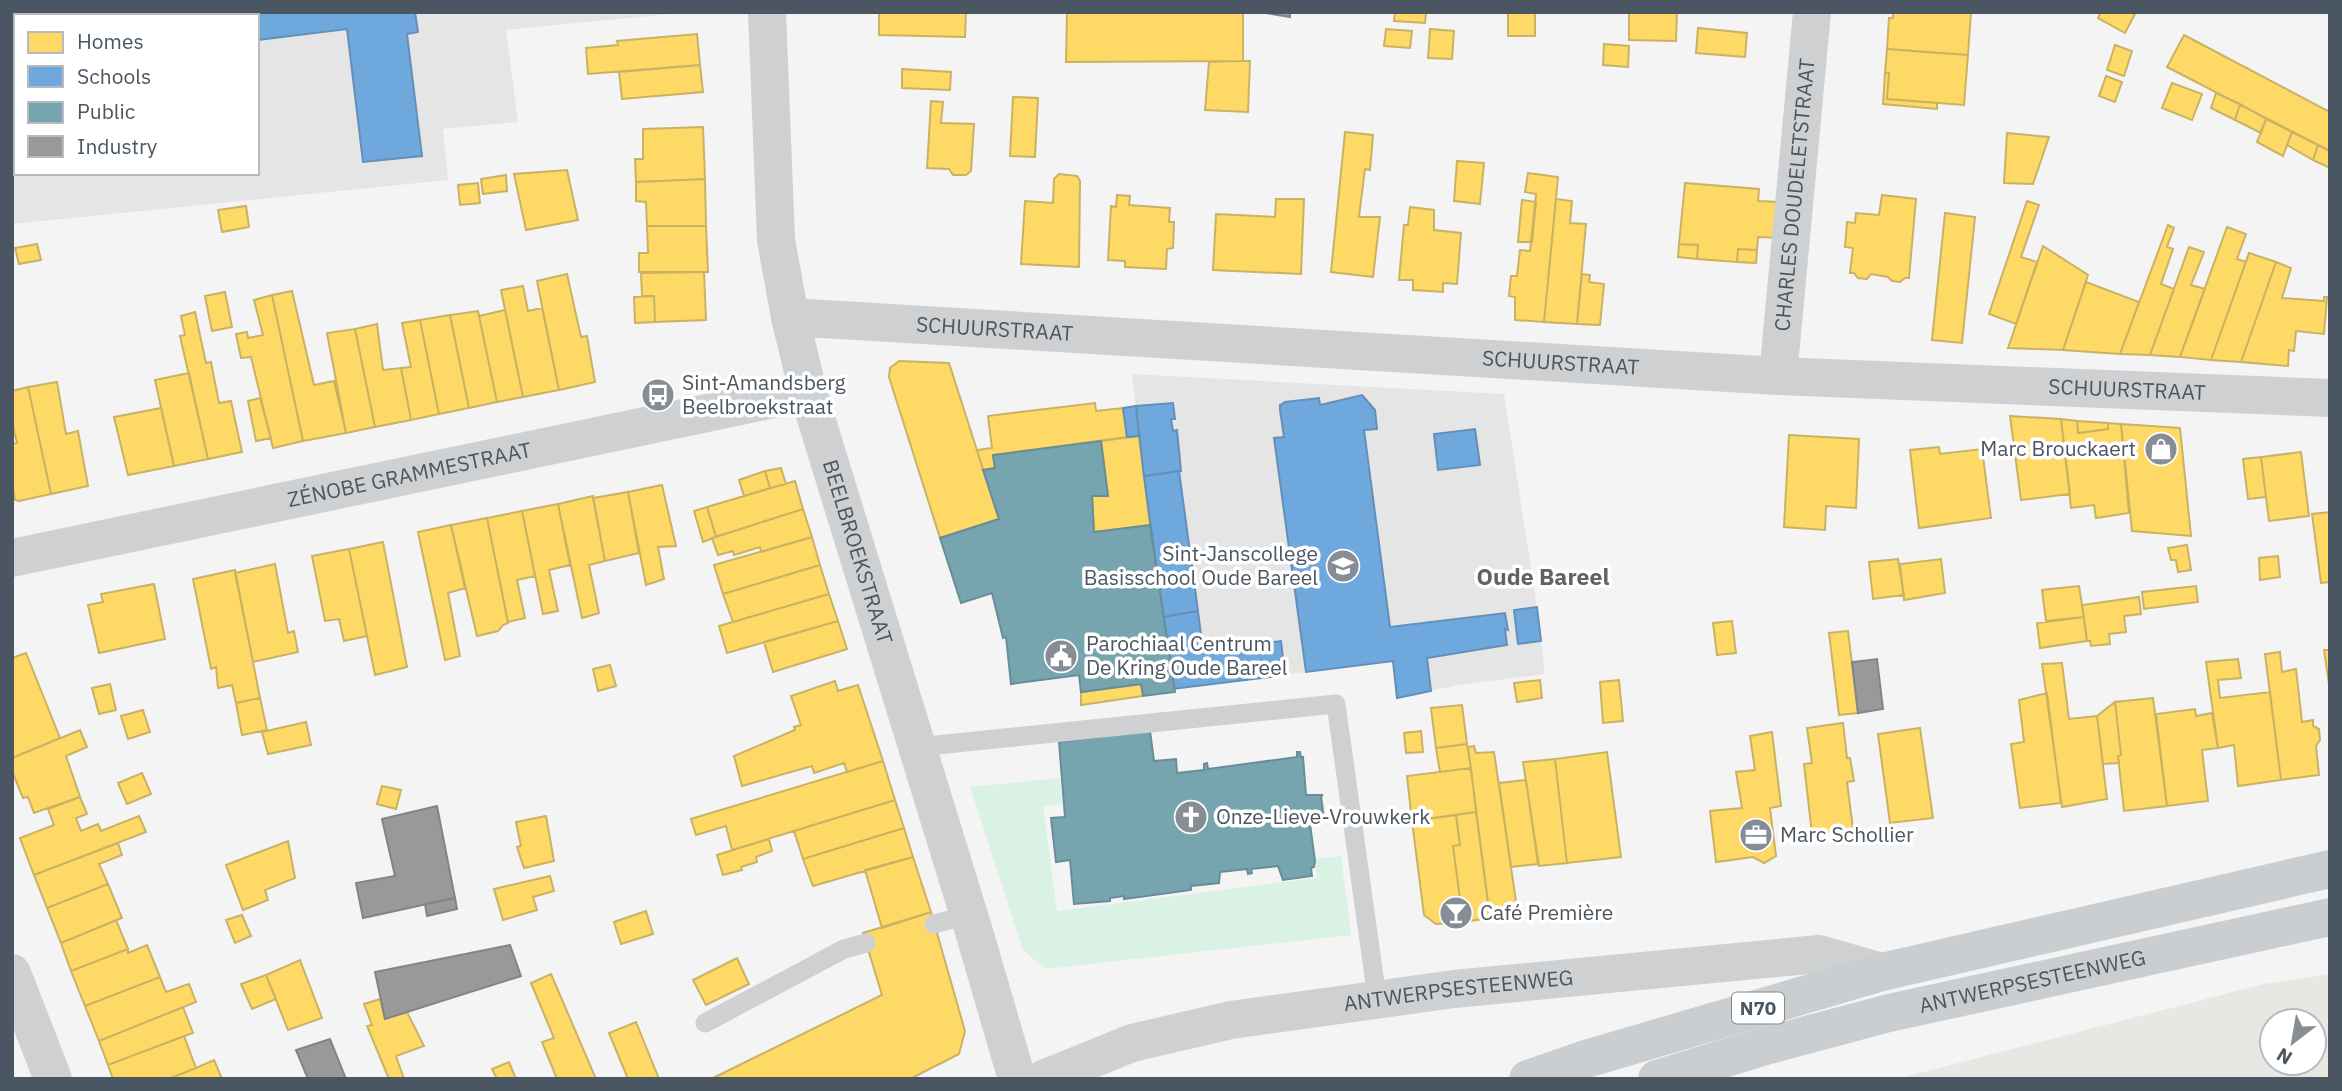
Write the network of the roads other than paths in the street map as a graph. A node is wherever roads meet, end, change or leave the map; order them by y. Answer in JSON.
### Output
{"nodes":[{"id":1,"x":767,"y":12,"type":"edge"},
{"id":2,"x":1812,"y":12,"type":"edge"},
{"id":3,"x":790,"y":317,"type":"junction"},
{"id":4,"x":1778,"y":376,"type":"junction"},
{"id":5,"x":808,"y":392,"type":"junction"},
{"id":6,"x":2330,"y":398,"type":"edge"},
{"id":7,"x":12,"y":558,"type":"edge"},
{"id":8,"x":917,"y":747,"type":"junction"},
{"id":9,"x":2330,"y":869,"type":"edge"},
{"id":10,"x":2330,"y":916,"type":"edge"},
{"id":11,"x":866,"y":943,"type":"dead end"},
{"id":12,"x":1882,"y":972,"type":"junction"},
{"id":13,"x":12,"y":973,"type":"edge"},
{"id":14,"x":1377,"y":998,"type":"junction"},
{"id":15,"x":705,"y":1023,"type":"dead end"},
{"id":16,"x":53,"y":1079,"type":"edge"},
{"id":17,"x":1017,"y":1079,"type":"edge"},
{"id":18,"x":1043,"y":1079,"type":"edge"},
{"id":19,"x":1528,"y":1079,"type":"edge"},
{"id":20,"x":1657,"y":1079,"type":"edge"}],
"edges":[{"from":1,"to":3,"type":"street","name":"BEELBROEKSTRAAT"},
{"from":2,"to":4,"type":"street","name":"CHARLES DOUDELETSTRAAT"},
{"from":3,"to":4,"type":"street","name":"SCHUURSTRAAT"},
{"from":3,"to":5,"type":"street","name":"BEELBROEKSTRAAT"},
{"from":4,"to":6,"type":"street","name":"SCHUURSTRAAT"},
{"from":5,"to":7,"type":"street","name":"ZÉNOBE GRAMMESTRAAT"},
{"from":5,"to":8,"type":"street","name":"BEELBROEKSTRAAT"},
{"from":8,"to":14,"type":"lane"},
{"from":8,"to":17,"type":"street","name":"BEELBROEKSTRAAT"},
{"from":9,"to":12,"type":"main road","name":"ANTWERPSESTEENWEG","number":"N70"},
{"from":10,"to":20,"type":"main road","name":"ANTWERPSESTEENWEG","number":"N70"},
{"from":11,"to":15,"type":"lane"},
{"from":12,"to":14,"type":"street","name":"ANTWERPSESTEENWEG"},
{"from":12,"to":19,"type":"main road","name":"ANTWERPSESTEENWEG","number":"N70"},
{"from":13,"to":16,"type":"street"},
{"from":14,"to":18,"type":"street","name":"ANTWERPSESTEENWEG"}]}
